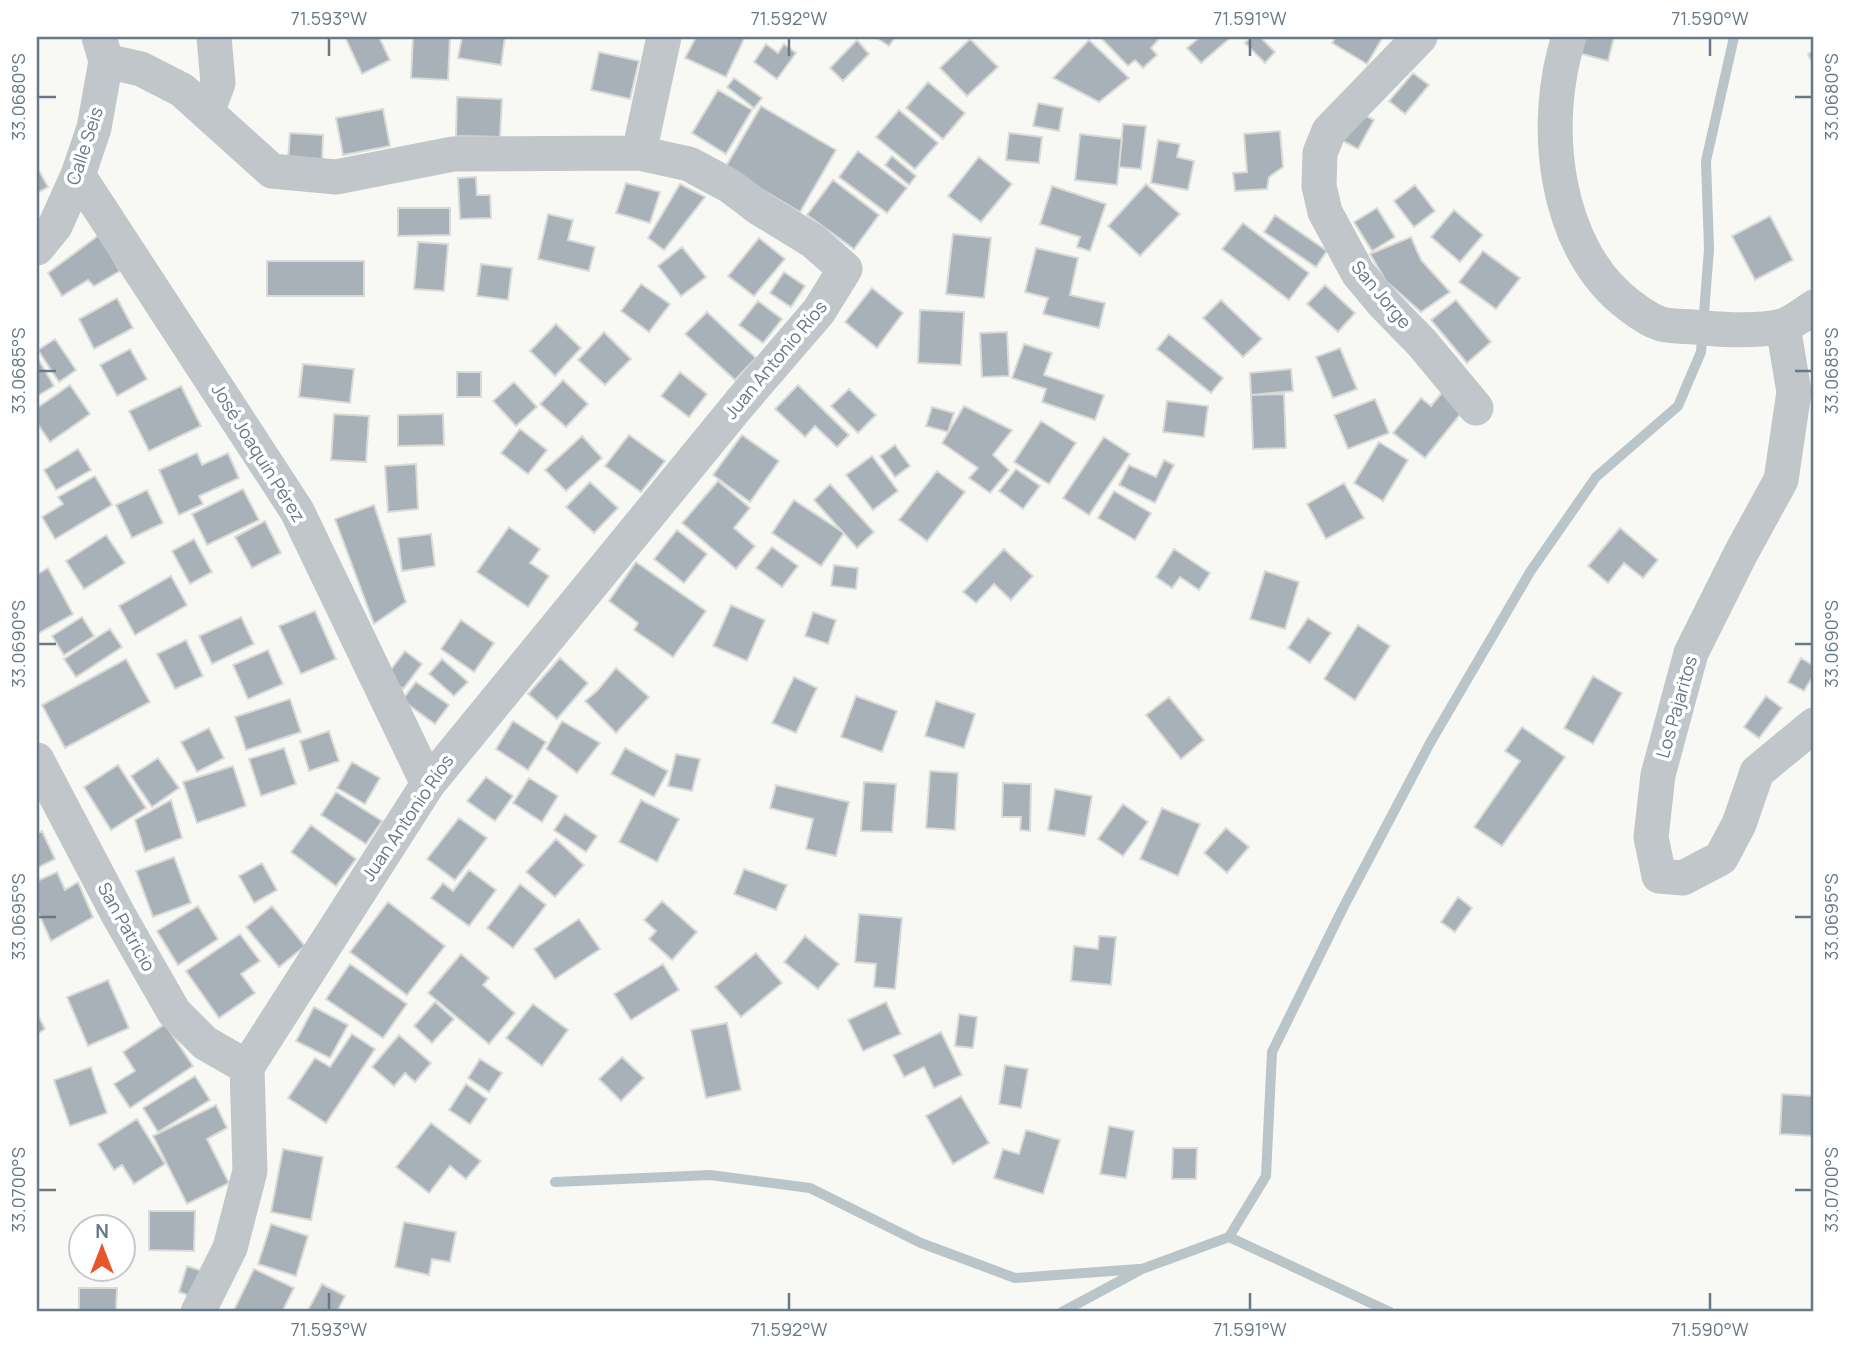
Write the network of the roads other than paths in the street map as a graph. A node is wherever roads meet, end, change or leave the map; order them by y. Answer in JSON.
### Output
{"nodes":[{"id":1,"x":215,"y":37,"type":"edge"},
{"id":2,"x":664,"y":37,"type":"edge"},
{"id":3,"x":1420,"y":37,"type":"edge"},
{"id":4,"x":1569,"y":37,"type":"edge"},
{"id":5,"x":103,"y":49,"type":"edge"},
{"id":6,"x":207,"y":113,"type":"junction"},
{"id":7,"x":639,"y":153,"type":"junction"},
{"id":8,"x":78,"y":175,"type":"junction"},
{"id":9,"x":37,"y":248,"type":"edge"},
{"id":10,"x":1814,"y":307,"type":"edge"},
{"id":11,"x":1783,"y":326,"type":"junction"},
{"id":12,"x":1475,"y":408,"type":"dead end"},
{"id":13,"x":1814,"y":725,"type":"edge"},
{"id":14,"x":37,"y":760,"type":"edge"},
{"id":15,"x":428,"y":784,"type":"junction"},
{"id":16,"x":247,"y":1067,"type":"junction"},
{"id":17,"x":198,"y":1312,"type":"edge"}],
"edges":[{"from":1,"to":6,"type":"street"},
{"from":2,"to":7,"type":"street"},
{"from":3,"to":12,"type":"street","name":"San Jorge"},
{"from":4,"to":11,"type":"street"},
{"from":5,"to":6,"type":"street","name":"Juan Antonio Ríos"},
{"from":5,"to":8,"type":"street","name":"Calle Seis"},
{"from":6,"to":7,"type":"street","name":"Juan Antonio Ríos"},
{"from":7,"to":15,"type":"street","name":"Juan Antonio Ríos"},
{"from":8,"to":9,"type":"street","name":"Calle Seis"},
{"from":8,"to":15,"type":"street","name":"José Joaquín Pérez"},
{"from":10,"to":11,"type":"street"},
{"from":11,"to":13,"type":"street","name":"Los Pajaritos"},
{"from":14,"to":16,"type":"street","name":"San Patricio"},
{"from":15,"to":16,"type":"street","name":"Juan Antonio Ríos"},
{"from":16,"to":17,"type":"street"}]}
